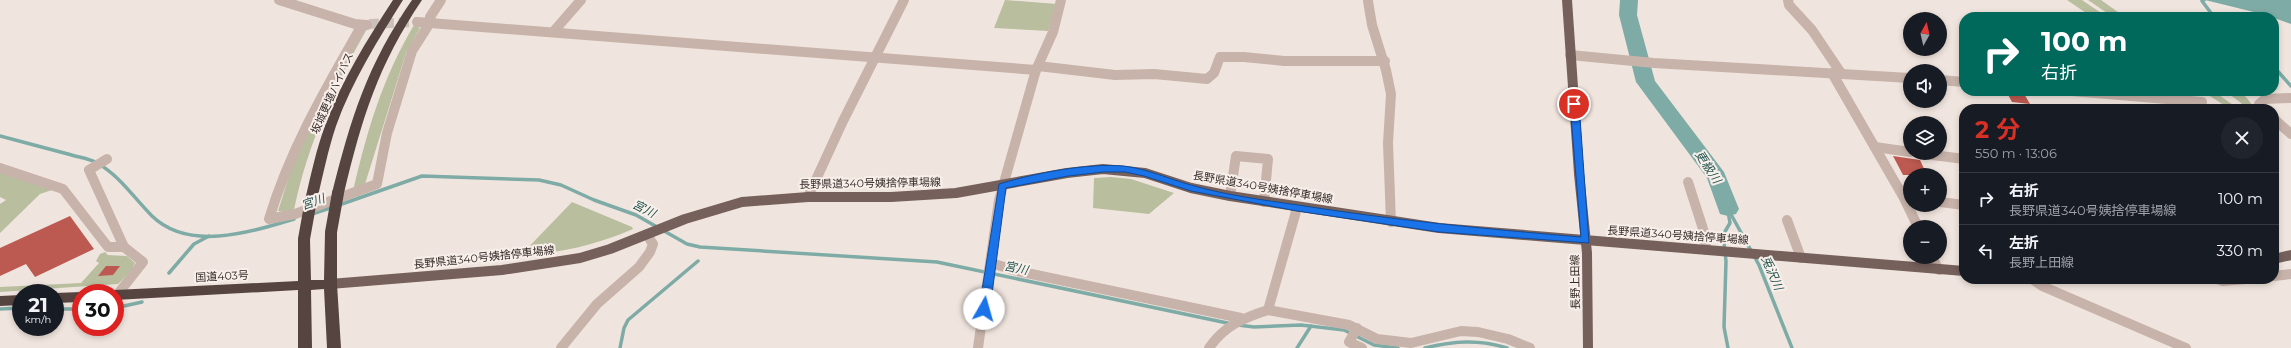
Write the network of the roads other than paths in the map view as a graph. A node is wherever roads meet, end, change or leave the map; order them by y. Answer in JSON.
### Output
{"nodes":[{"id":1,"x":279,"y":0,"type":"edge"},
{"id":2,"x":398,"y":0,"type":"edge"},
{"id":3,"x":417,"y":0,"type":"edge"},
{"id":4,"x":441,"y":0,"type":"edge"},
{"id":5,"x":581,"y":0,"type":"edge"},
{"id":6,"x":904,"y":0,"type":"edge"},
{"id":7,"x":1061,"y":0,"type":"edge"},
{"id":8,"x":1367,"y":0,"type":"edge"},
{"id":9,"x":1567,"y":0,"type":"edge"},
{"id":10,"x":1788,"y":0,"type":"edge"},
{"id":11,"x":431,"y":21,"type":"junction"},
{"id":12,"x":417,"y":22,"type":"tunnel mouth"},
{"id":13,"x":554,"y":31,"type":"junction"},
{"id":14,"x":1570,"y":54,"type":"junction"},
{"id":15,"x":875,"y":57,"type":"junction"},
{"id":16,"x":1385,"y":61,"type":"junction"},
{"id":17,"x":1037,"y":68,"type":"junction"},
{"id":18,"x":1837,"y":73,"type":"junction"},
{"id":19,"x":1903,"y":78,"type":"edge"},
{"id":20,"x":1947,"y":81,"type":"edge"},
{"id":21,"x":1959,"y":82,"type":"edge"},
{"id":22,"x":2131,"y":96,"type":"edge"},
{"id":23,"x":2291,"y":98,"type":"edge"},
{"id":24,"x":2202,"y":102,"type":"dead end"},
{"id":25,"x":2259,"y":104,"type":"edge"},
{"id":26,"x":2279,"y":123,"type":"edge"},
{"id":27,"x":2291,"y":134,"type":"edge"},
{"id":28,"x":1875,"y":147,"type":"junction"},
{"id":29,"x":1903,"y":151,"type":"edge"},
{"id":30,"x":1947,"y":157,"type":"edge"},
{"id":31,"x":107,"y":159,"type":"dead end"},
{"id":32,"x":1959,"y":159,"type":"edge"},
{"id":33,"x":0,"y":168,"type":"edge"},
{"id":34,"x":1688,"y":182,"type":"dead end"},
{"id":35,"x":1002,"y":186,"type":"junction"},
{"id":36,"x":1903,"y":192,"type":"edge"},
{"id":37,"x":1230,"y":196,"type":"junction"},
{"id":38,"x":808,"y":197,"type":"junction"},
{"id":39,"x":1264,"y":202,"type":"junction"},
{"id":40,"x":1947,"y":203,"type":"edge"},
{"id":41,"x":1959,"y":205,"type":"edge"},
{"id":42,"x":1297,"y":208,"type":"junction"},
{"id":43,"x":1787,"y":220,"type":"dead end"},
{"id":44,"x":1391,"y":222,"type":"junction"},
{"id":45,"x":650,"y":233,"type":"junction"},
{"id":46,"x":1586,"y":241,"type":"junction"},
{"id":47,"x":124,"y":247,"type":"junction"},
{"id":48,"x":1709,"y":250,"type":"junction"},
{"id":49,"x":2291,"y":255,"type":"edge"},
{"id":50,"x":1802,"y":258,"type":"junction"},
{"id":51,"x":2279,"y":258,"type":"edge"},
{"id":52,"x":990,"y":264,"type":"junction"},
{"id":53,"x":1936,"y":264,"type":"edge"},
{"id":54,"x":1939,"y":270,"type":"junction"},
{"id":55,"x":1959,"y":271,"type":"edge"},
{"id":56,"x":2291,"y":274,"type":"edge"},
{"id":57,"x":2279,"y":275,"type":"edge"},
{"id":58,"x":330,"y":284,"type":"junction"},
{"id":59,"x":2039,"y":284,"type":"edge"},
{"id":60,"x":124,"y":285,"type":"edge"},
{"id":61,"x":304,"y":286,"type":"junction"},
{"id":62,"x":124,"y":295,"type":"edge"},
{"id":63,"x":12,"y":300,"type":"edge"},
{"id":64,"x":0,"y":301,"type":"edge"},
{"id":65,"x":1268,"y":310,"type":"junction"},
{"id":66,"x":1240,"y":319,"type":"junction"},
{"id":67,"x":1354,"y":332,"type":"junction"},
{"id":68,"x":304,"y":348,"type":"edge"},
{"id":69,"x":334,"y":348,"type":"edge"},
{"id":70,"x":561,"y":348,"type":"edge"},
{"id":71,"x":978,"y":348,"type":"edge"},
{"id":72,"x":1209,"y":348,"type":"edge"},
{"id":73,"x":1362,"y":348,"type":"edge"},
{"id":74,"x":1530,"y":348,"type":"edge"},
{"id":75,"x":1588,"y":348,"type":"edge"},
{"id":76,"x":2186,"y":348,"type":"edge"}],
"edges":[{"from":1,"to":11,"type":"street"},
{"from":2,"to":61,"type":"highway","name":"坂城更埴バイパス","bridge":true},
{"from":3,"to":58,"type":"highway","bridge":true},
{"from":4,"to":11,"type":"street"},
{"from":5,"to":13,"type":"street"},
{"from":6,"to":15,"type":"street"},
{"from":7,"to":17,"type":"street"},
{"from":8,"to":16,"type":"street"},
{"from":9,"to":14,"type":"main road","name":"長野上田線"},
{"from":10,"to":18,"type":"street"},
{"from":11,"to":12,"type":"street"},
{"from":11,"to":13,"type":"street"},
{"from":13,"to":15,"type":"street"},
{"from":14,"to":18,"type":"street"},
{"from":14,"to":46,"type":"main road","name":"長野上田線"},
{"from":15,"to":17,"type":"street"},
{"from":15,"to":38,"type":"street"},
{"from":16,"to":17,"type":"street"},
{"from":16,"to":44,"type":"street"},
{"from":17,"to":35,"type":"street"},
{"from":18,"to":19,"type":"street"},
{"from":18,"to":28,"type":"street"},
{"from":20,"to":21,"type":"street"},
{"from":22,"to":24,"type":"street"},
{"from":23,"to":25,"type":"street"},
{"from":26,"to":27,"type":"street"},
{"from":28,"to":29,"type":"street"},
{"from":28,"to":36,"type":"street"},
{"from":30,"to":32,"type":"street"},
{"from":31,"to":47,"type":"street"},
{"from":33,"to":47,"type":"street"},
{"from":34,"to":48,"type":"street"},
{"from":35,"to":37,"type":"main road","name":"長野県道340号姨捨停車場線"},
{"from":35,"to":38,"type":"main road","name":"長野県道340号姨捨停車場線"},
{"from":35,"to":52,"type":"street"},
{"from":37,"to":39,"type":"main road","name":"長野県道340号姨捨停車場線"},
{"from":37,"to":39,"type":"street"},
{"from":38,"to":45,"type":"main road","name":"長野県道340号姨捨停車場線"},
{"from":39,"to":42,"type":"main road","name":"長野県道340号姨捨停車場線"},
{"from":40,"to":41,"type":"street"},
{"from":42,"to":44,"type":"main road","name":"長野県道340号姨捨停車場線"},
{"from":42,"to":65,"type":"street"},
{"from":43,"to":50,"type":"street"},
{"from":44,"to":46,"type":"main road","name":"長野県道340号姨捨停車場線"},
{"from":45,"to":58,"type":"main road","name":"長野県道340号姨捨停車場線"},
{"from":45,"to":70,"type":"street"},
{"from":46,"to":48,"type":"main road","name":"長野県道340号姨捨停車場線"},
{"from":46,"to":75,"type":"main road","name":"長野上田線"},
{"from":47,"to":60,"type":"street"},
{"from":48,"to":50,"type":"main road","name":"長野県道340号姨捨停車場線"},
{"from":49,"to":51,"type":"main road"},
{"from":50,"to":54,"type":"main road","name":"長野県道340号姨捨停車場線"},
{"from":52,"to":66,"type":"street"},
{"from":52,"to":71,"type":"street"},
{"from":53,"to":54,"type":"street"},
{"from":54,"to":55,"type":"main road","name":"長野県道340号姨捨停車場線"},
{"from":56,"to":57,"type":"street"},
{"from":58,"to":61,"type":"highway","name":"国道403号"},
{"from":58,"to":69,"type":"highway"},
{"from":59,"to":76,"type":"street"},
{"from":61,"to":62,"type":"highway","name":"国道403号"},
{"from":61,"to":68,"type":"highway","name":"坂城更埴バイパス"},
{"from":63,"to":64,"type":"highway"},
{"from":65,"to":66,"type":"street"},
{"from":65,"to":67,"type":"street"},
{"from":66,"to":72,"type":"street"},
{"from":67,"to":73,"type":"street"},
{"from":67,"to":74,"type":"street"}]}
